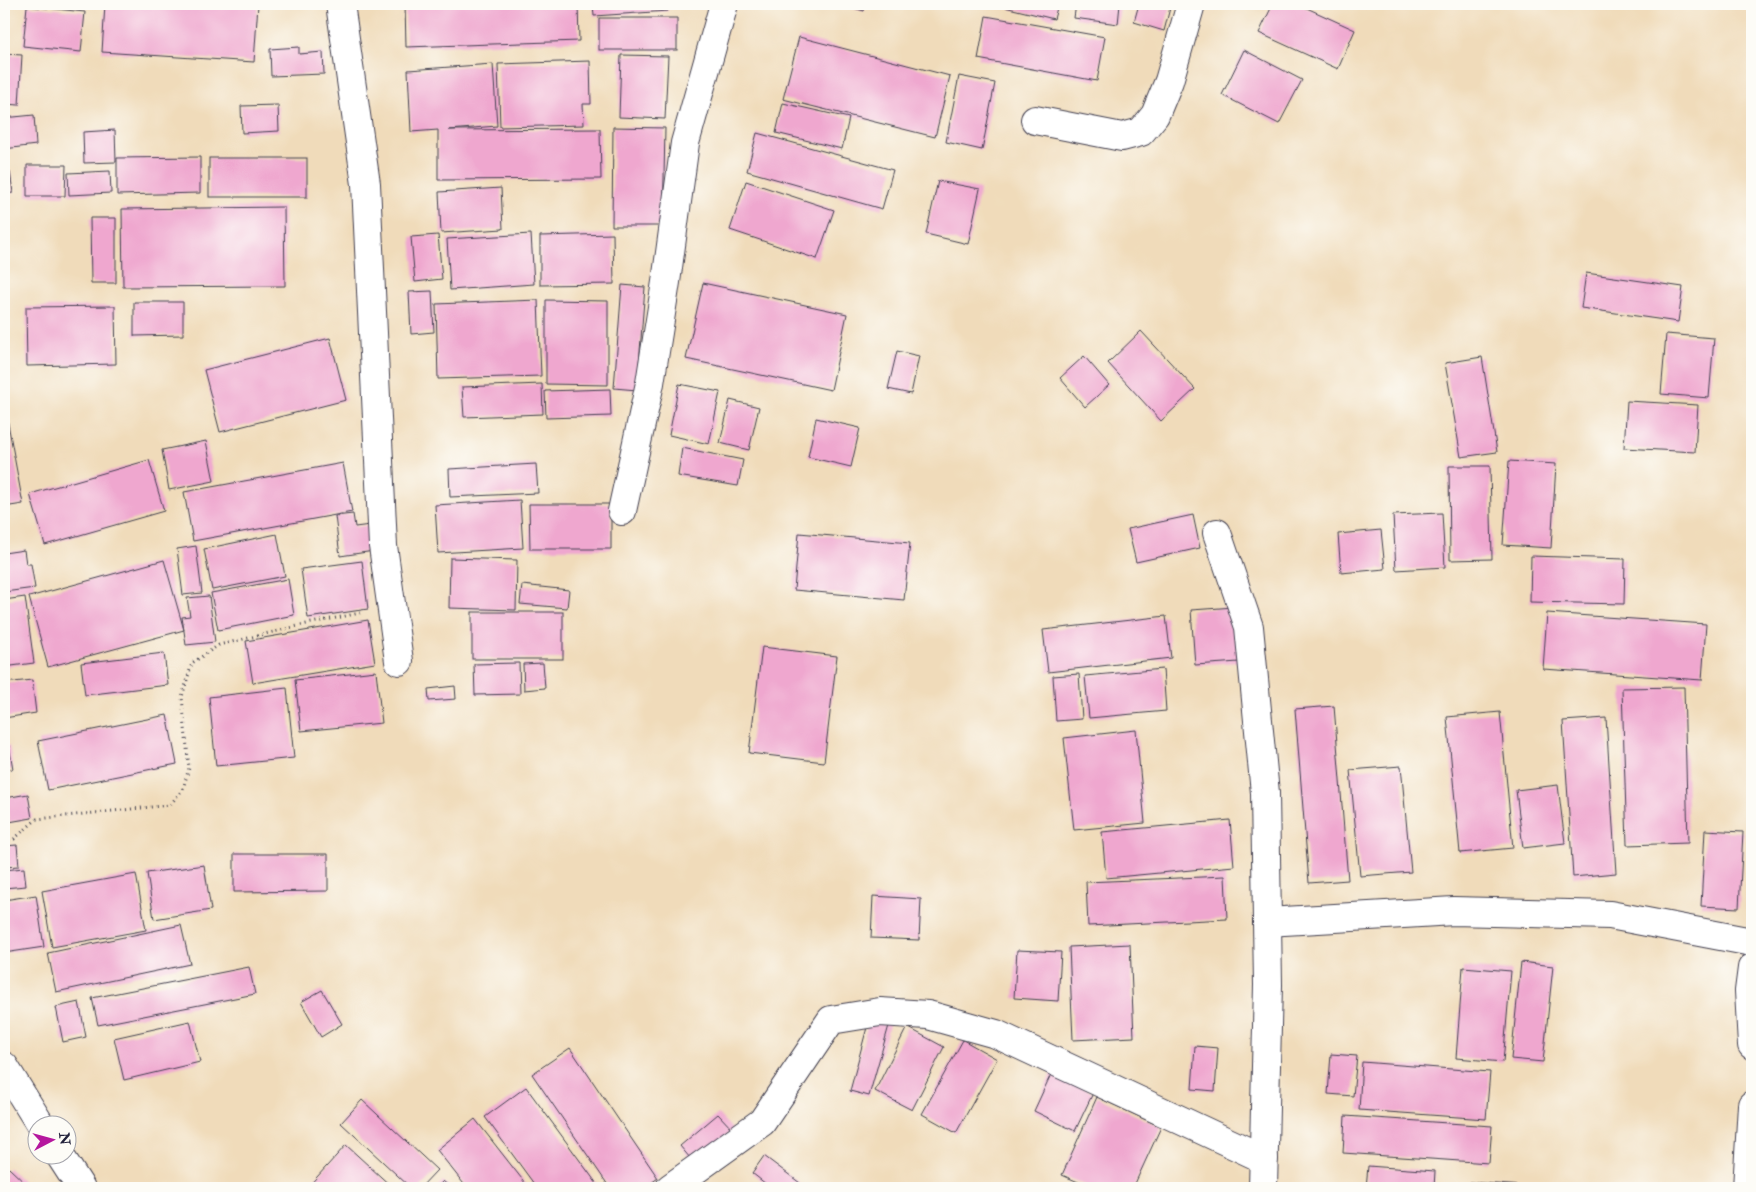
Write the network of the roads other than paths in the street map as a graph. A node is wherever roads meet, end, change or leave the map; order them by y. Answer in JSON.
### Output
{"nodes":[{"id":1,"x":340,"y":4,"type":"edge"},
{"id":2,"x":724,"y":4,"type":"edge"},
{"id":3,"x":1191,"y":4,"type":"edge"},
{"id":4,"x":1035,"y":120,"type":"dead end"},
{"id":5,"x":622,"y":511,"type":"dead end"},
{"id":6,"x":1217,"y":533,"type":"dead end"},
{"id":7,"x":399,"y":661,"type":"dead end"},
{"id":8,"x":1267,"y":922,"type":"junction"},
{"id":9,"x":1752,"y":942,"type":"edge"},
{"id":10,"x":1752,"y":968,"type":"edge"},
{"id":11,"x":1752,"y":1044,"type":"edge"},
{"id":12,"x":4,"y":1066,"type":"edge"},
{"id":13,"x":1752,"y":1105,"type":"edge"},
{"id":14,"x":34,"y":1114,"type":"edge"},
{"id":15,"x":1264,"y":1159,"type":"junction"},
{"id":16,"x":65,"y":1164,"type":"edge"},
{"id":17,"x":81,"y":1188,"type":"edge"},
{"id":18,"x":670,"y":1188,"type":"edge"},
{"id":19,"x":1263,"y":1188,"type":"edge"},
{"id":20,"x":1747,"y":1188,"type":"edge"}],
"edges":[{"from":1,"to":7,"type":"street"},
{"from":2,"to":5,"type":"street"},
{"from":3,"to":4,"type":"street"},
{"from":6,"to":8,"type":"street"},
{"from":8,"to":9,"type":"street"},
{"from":8,"to":15,"type":"street"},
{"from":10,"to":11,"type":"street"},
{"from":12,"to":14,"type":"street"},
{"from":13,"to":20,"type":"street"},
{"from":15,"to":18,"type":"street"},
{"from":15,"to":19,"type":"street"},
{"from":16,"to":17,"type":"street"}]}
